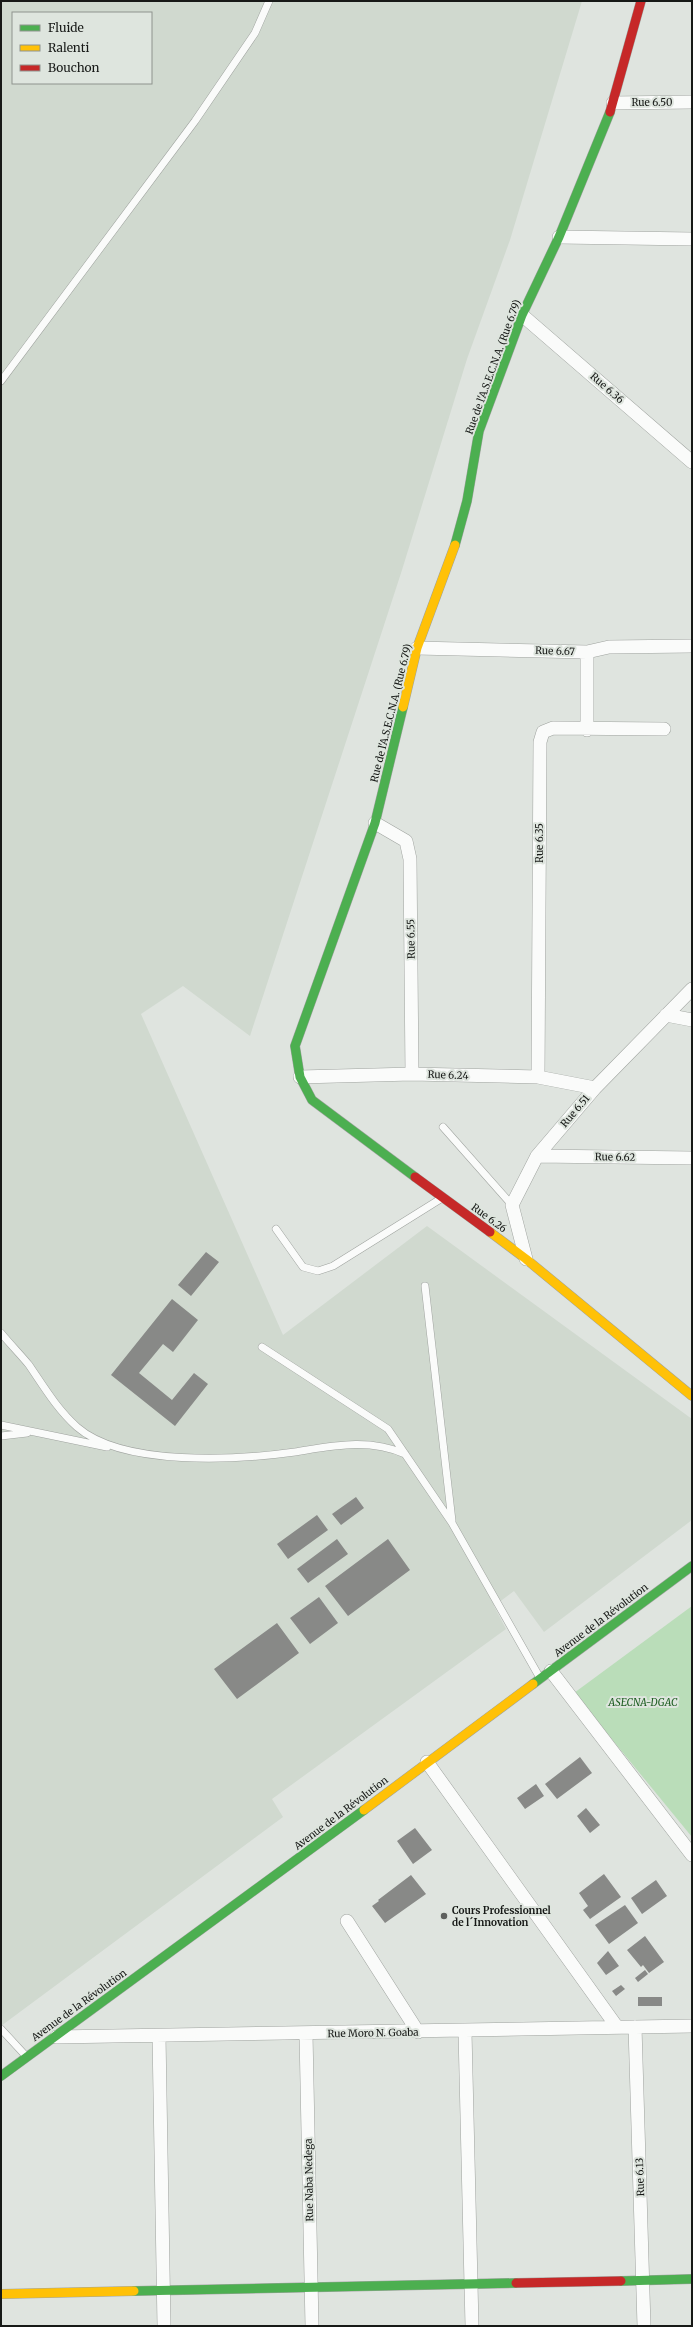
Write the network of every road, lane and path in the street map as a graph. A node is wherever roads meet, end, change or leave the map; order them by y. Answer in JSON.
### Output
{"nodes":[{"id":1,"x":268,"y":1,"type":"edge"},
{"id":2,"x":641,"y":1,"type":"edge"},
{"id":3,"x":692,"y":102,"type":"edge"},
{"id":4,"x":613,"y":103,"type":"junction"},
{"id":5,"x":559,"y":238,"type":"junction"},
{"id":6,"x":692,"y":239,"type":"edge"},
{"id":7,"x":522,"y":314,"type":"junction"},
{"id":8,"x":1,"y":381,"type":"edge"},
{"id":9,"x":692,"y":462,"type":"edge"},
{"id":10,"x":692,"y":646,"type":"edge"},
{"id":11,"x":417,"y":648,"type":"junction"},
{"id":12,"x":587,"y":652,"type":"junction"},
{"id":13,"x":664,"y":729,"type":"dead end"},
{"id":14,"x":587,"y":730,"type":"junction"},
{"id":15,"x":376,"y":823,"type":"junction"},
{"id":16,"x":692,"y":989,"type":"edge"},
{"id":17,"x":666,"y":1015,"type":"junction"},
{"id":18,"x":692,"y":1020,"type":"edge"},
{"id":19,"x":295,"y":1046,"type":"joint"},
{"id":20,"x":412,"y":1074,"type":"junction"},
{"id":21,"x":300,"y":1076,"type":"junction"},
{"id":22,"x":538,"y":1077,"type":"junction"},
{"id":23,"x":595,"y":1088,"type":"junction"},
{"id":24,"x":443,"y":1127,"type":"dead end"},
{"id":25,"x":537,"y":1156,"type":"junction"},
{"id":26,"x":692,"y":1158,"type":"edge"},
{"id":27,"x":442,"y":1198,"type":"junction"},
{"id":28,"x":512,"y":1205,"type":"junction"},
{"id":29,"x":276,"y":1229,"type":"dead end"},
{"id":30,"x":526,"y":1259,"type":"junction"},
{"id":31,"x":425,"y":1286,"type":"dead end"},
{"id":32,"x":1,"y":1333,"type":"edge"},
{"id":33,"x":262,"y":1347,"type":"dead end"},
{"id":34,"x":692,"y":1396,"type":"edge"},
{"id":35,"x":1,"y":1425,"type":"edge"},
{"id":36,"x":34,"y":1433,"type":"junction"},
{"id":37,"x":1,"y":1436,"type":"edge"},
{"id":38,"x":130,"y":1452,"type":"junction"},
{"id":39,"x":405,"y":1454,"type":"junction"},
{"id":40,"x":452,"y":1523,"type":"junction"},
{"id":41,"x":692,"y":1566,"type":"edge"},
{"id":42,"x":546,"y":1675,"type":"junction"},
{"id":43,"x":426,"y":1762,"type":"junction"},
{"id":44,"x":692,"y":1855,"type":"edge"},
{"id":45,"x":347,"y":1921,"type":"dead end"},
{"id":46,"x":692,"y":2026,"type":"edge"},
{"id":47,"x":617,"y":2027,"type":"junction"},
{"id":48,"x":635,"y":2027,"type":"junction"},
{"id":49,"x":1,"y":2029,"type":"edge"},
{"id":50,"x":418,"y":2032,"type":"junction"},
{"id":51,"x":465,"y":2032,"type":"junction"},
{"id":52,"x":306,"y":2034,"type":"junction"},
{"id":53,"x":159,"y":2036,"type":"junction"},
{"id":54,"x":53,"y":2037,"type":"junction"},
{"id":55,"x":27,"y":2057,"type":"junction"},
{"id":56,"x":1,"y":2076,"type":"edge"},
{"id":57,"x":692,"y":2279,"type":"edge"},
{"id":58,"x":643,"y":2280,"type":"junction"},
{"id":59,"x":471,"y":2284,"type":"junction"},
{"id":60,"x":311,"y":2288,"type":"junction"},
{"id":61,"x":164,"y":2291,"type":"junction"},
{"id":62,"x":1,"y":2294,"type":"edge"},
{"id":63,"x":164,"y":2326,"type":"edge"},
{"id":64,"x":312,"y":2326,"type":"edge"},
{"id":65,"x":472,"y":2326,"type":"edge"},
{"id":66,"x":644,"y":2326,"type":"edge"}],
"edges":[{"from":1,"to":8,"type":"lane"},
{"from":2,"to":4,"type":"street","name":"Rue de l'A.S.E.C.N.A. (Rue 6.79)"},
{"from":3,"to":4,"type":"street","name":"Rue 6.50"},
{"from":4,"to":5,"type":"street","name":"Rue de l'A.S.E.C.N.A. (Rue 6.79)"},
{"from":5,"to":6,"type":"street"},
{"from":5,"to":7,"type":"street","name":"Rue de l'A.S.E.C.N.A. (Rue 6.79)"},
{"from":7,"to":9,"type":"street","name":"Rue 6.36"},
{"from":7,"to":11,"type":"street","name":"Rue de l'A.S.E.C.N.A. (Rue 6.79)"},
{"from":10,"to":12,"type":"street","name":"Rue 6.67"},
{"from":11,"to":12,"type":"street","name":"Rue 6.67"},
{"from":11,"to":15,"type":"street","name":"Rue de l'A.S.E.C.N.A. (Rue 6.79)"},
{"from":12,"to":14,"type":"street"},
{"from":13,"to":14,"type":"street","name":"Rue 6.35"},
{"from":14,"to":22,"type":"street","name":"Rue 6.35"},
{"from":15,"to":19,"type":"street","name":"Rue de l'A.S.E.C.N.A. (Rue 6.79)"},
{"from":15,"to":20,"type":"street","name":"Rue 6.55"},
{"from":16,"to":17,"type":"street","name":"Rue 6.51"},
{"from":17,"to":18,"type":"street"},
{"from":17,"to":23,"type":"street","name":"Rue 6.51"},
{"from":19,"to":21,"type":"street","name":"Rue 6.26"},
{"from":20,"to":21,"type":"street","name":"Rue 6.24"},
{"from":20,"to":22,"type":"street","name":"Rue 6.24"},
{"from":21,"to":27,"type":"street","name":"Rue 6.26"},
{"from":22,"to":23,"type":"street","name":"Rue 6.24"},
{"from":23,"to":25,"type":"street","name":"Rue 6.51"},
{"from":24,"to":28,"type":"lane"},
{"from":25,"to":26,"type":"street","name":"Rue 6.62"},
{"from":25,"to":28,"type":"street","name":"Rue 6.51"},
{"from":27,"to":29,"type":"lane"},
{"from":27,"to":30,"type":"street","name":"Rue 6.26"},
{"from":28,"to":30,"type":"street"},
{"from":30,"to":34,"type":"street","name":"Rue 6.26"},
{"from":31,"to":40,"type":"lane"},
{"from":32,"to":38,"type":"lane"},
{"from":33,"to":39,"type":"lane"},
{"from":35,"to":36,"type":"lane"},
{"from":36,"to":37,"type":"lane"},
{"from":36,"to":38,"type":"lane"},
{"from":38,"to":39,"type":"lane"},
{"from":39,"to":40,"type":"lane"},
{"from":40,"to":42,"type":"lane"},
{"from":41,"to":42,"type":"street","name":"Avenue de la Révolution"},
{"from":42,"to":43,"type":"street","name":"Avenue de la Révolution"},
{"from":42,"to":44,"type":"street"},
{"from":43,"to":47,"type":"street"},
{"from":43,"to":54,"type":"street","name":"Avenue de la Révolution"},
{"from":45,"to":50,"type":"street"},
{"from":46,"to":48,"type":"street","name":"Rue Moro N. Goaba"},
{"from":47,"to":48,"type":"street","name":"Rue Moro N. Goaba"},
{"from":47,"to":51,"type":"street","name":"Rue Moro N. Goaba"},
{"from":48,"to":58,"type":"street","name":"Rue 6.13"},
{"from":49,"to":55,"type":"lane"},
{"from":50,"to":51,"type":"street","name":"Rue Moro N. Goaba"},
{"from":50,"to":52,"type":"street","name":"Rue Moro N. Goaba"},
{"from":51,"to":59,"type":"street"},
{"from":52,"to":53,"type":"street","name":"Rue Moro N. Goaba"},
{"from":52,"to":60,"type":"street","name":"Rue Naba Nedega"},
{"from":53,"to":54,"type":"street","name":"Rue Moro N. Goaba"},
{"from":53,"to":61,"type":"street"},
{"from":54,"to":55,"type":"street","name":"Avenue de la Révolution"},
{"from":55,"to":56,"type":"street","name":"Avenue de la Révolution"},
{"from":57,"to":58,"type":"street"},
{"from":58,"to":59,"type":"street"},
{"from":58,"to":66,"type":"street","name":"Rue 6.13"},
{"from":59,"to":60,"type":"street"},
{"from":59,"to":65,"type":"street"},
{"from":60,"to":61,"type":"street"},
{"from":60,"to":64,"type":"street","name":"Rue Naba Nedega"},
{"from":61,"to":62,"type":"street"},
{"from":61,"to":63,"type":"street"}]}
